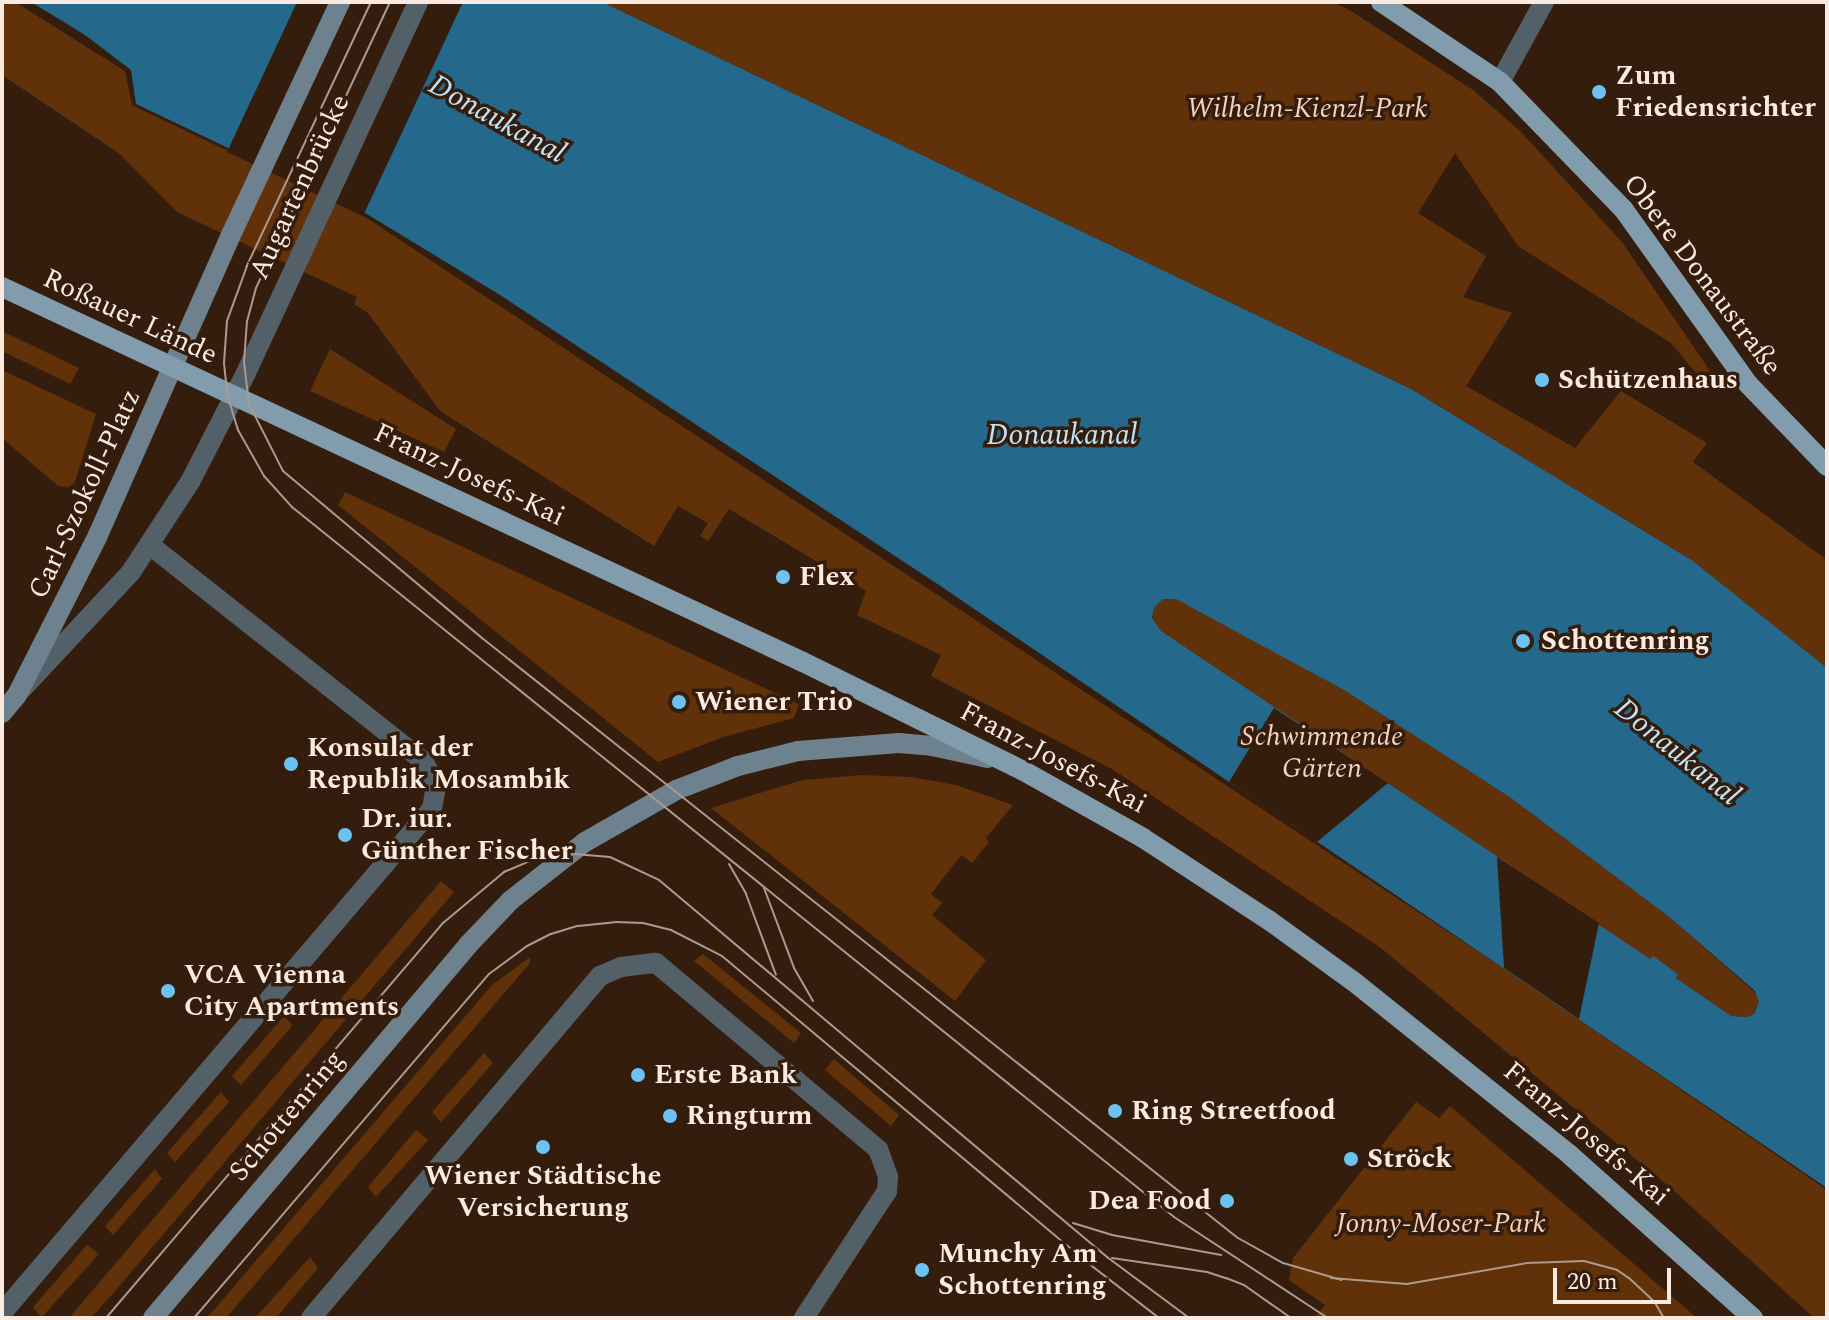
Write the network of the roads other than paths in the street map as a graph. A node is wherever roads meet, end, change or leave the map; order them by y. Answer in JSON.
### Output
{"nodes":[{"id":1,"x":340,"y":2,"type":"edge"},
{"id":2,"x":418,"y":2,"type":"edge"},
{"id":3,"x":1381,"y":2,"type":"edge"},
{"id":4,"x":1544,"y":2,"type":"edge"},
{"id":5,"x":1500,"y":82,"type":"junction"},
{"id":6,"x":2,"y":287,"type":"edge"},
{"id":7,"x":174,"y":369,"type":"junction"},
{"id":8,"x":234,"y":396,"type":"junction"},
{"id":9,"x":1827,"y":466,"type":"edge"},
{"id":10,"x":150,"y":545,"type":"junction"},
{"id":11,"x":17,"y":695,"type":"junction"},
{"id":12,"x":2,"y":713,"type":"edge"},
{"id":13,"x":1022,"y":770,"type":"junction"},
{"id":14,"x":2,"y":1313,"type":"edge"},
{"id":15,"x":153,"y":1318,"type":"edge"},
{"id":16,"x":311,"y":1318,"type":"edge"},
{"id":17,"x":804,"y":1318,"type":"edge"},
{"id":18,"x":1753,"y":1318,"type":"edge"}],
"edges":[{"from":1,"to":7,"type":"main road","name":"Augartenbrücke"},
{"from":2,"to":8,"type":"street","name":"Augartenbrücke"},
{"from":3,"to":5,"type":"main road","name":"Obere Donaustraße"},
{"from":4,"to":5,"type":"street"},
{"from":5,"to":9,"type":"main road","name":"Obere Donaustraße"},
{"from":6,"to":7,"type":"main road","name":"Roßauer Lände"},
{"from":7,"to":8,"type":"main road","name":"Roßauer Lände"},
{"from":7,"to":11,"type":"main road","name":"Carl-Szokoll-Platz"},
{"from":8,"to":10,"type":"street","name":"Carl-Szokoll-Platz"},
{"from":8,"to":13,"type":"main road","name":"Franz-Josefs-Kai"},
{"from":10,"to":11,"type":"street","name":"Carl-Szokoll-Platz"},
{"from":10,"to":14,"type":"street"},
{"from":11,"to":12,"type":"main road"},
{"from":13,"to":15,"type":"main road","name":"Schottenring"},
{"from":13,"to":18,"type":"main road","name":"Franz-Josefs-Kai"},
{"from":16,"to":17,"type":"street"}]}
